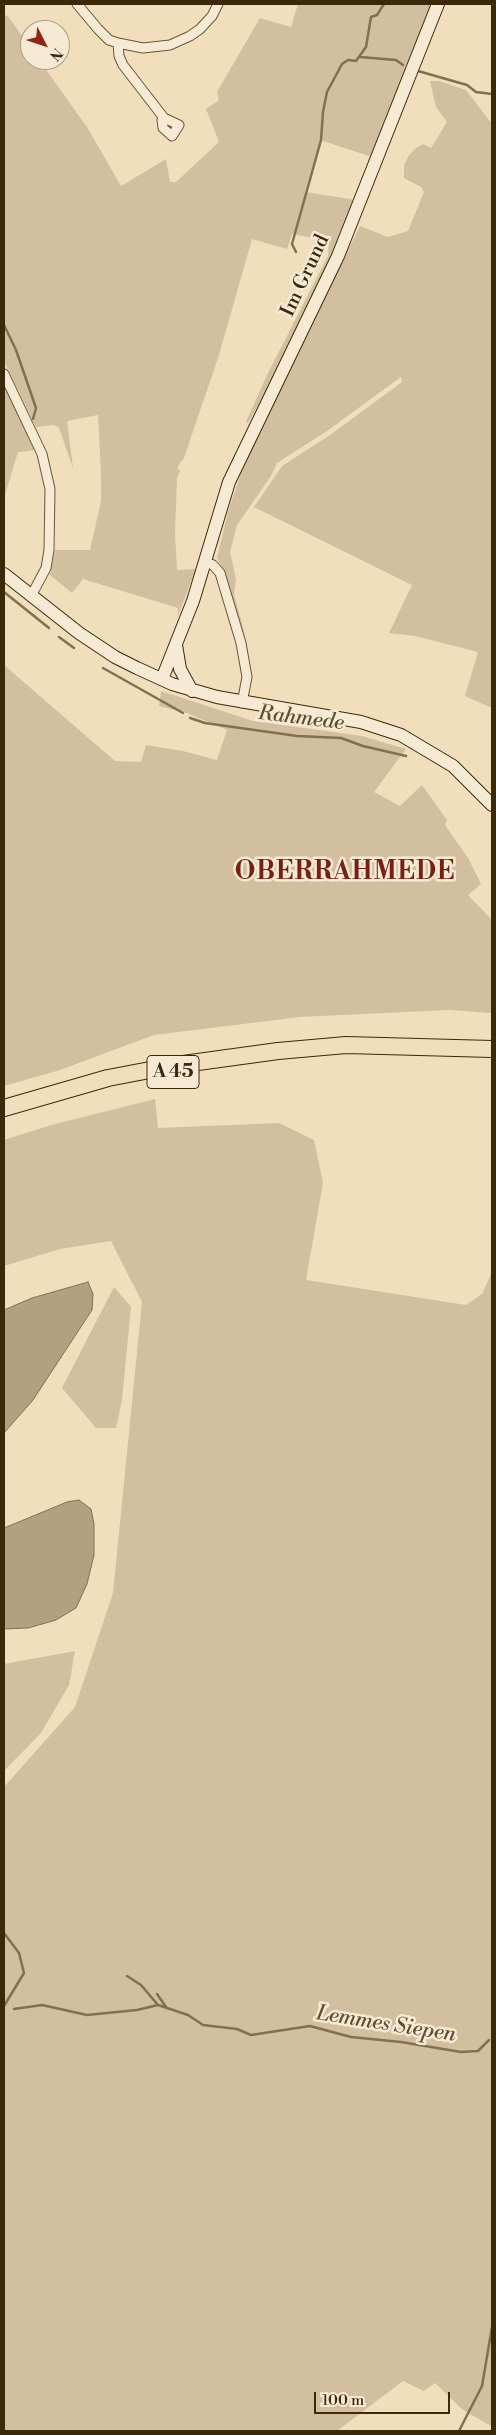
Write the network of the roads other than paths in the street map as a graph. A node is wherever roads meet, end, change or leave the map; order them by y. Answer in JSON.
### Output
{"nodes":[{"id":1,"x":77,"y":4,"type":"edge"},
{"id":2,"x":218,"y":4,"type":"edge"},
{"id":3,"x":438,"y":4,"type":"edge"},
{"id":4,"x":118,"y":43,"type":"junction"},
{"id":5,"x":164,"y":118,"type":"dead end"},
{"id":6,"x":4,"y":374,"type":"edge"},
{"id":7,"x":205,"y":562,"type":"junction"},
{"id":8,"x":4,"y":574,"type":"edge"},
{"id":9,"x":31,"y":596,"type":"junction"},
{"id":10,"x":176,"y":645,"type":"junction"},
{"id":11,"x":162,"y":679,"type":"junction"},
{"id":12,"x":192,"y":691,"type":"junction"},
{"id":13,"x":242,"y":703,"type":"junction"},
{"id":14,"x":492,"y":805,"type":"edge"},
{"id":15,"x":346,"y":1049,"type":"junction"},
{"id":16,"x":492,"y":1049,"type":"edge"},
{"id":17,"x":492,"y":1055,"type":"edge"},
{"id":18,"x":4,"y":1108,"type":"edge"},
{"id":19,"x":4,"y":1114,"type":"edge"}],
"edges":[{"from":1,"to":4,"type":"street"},
{"from":2,"to":4,"type":"street"},
{"from":3,"to":7,"type":"main road","name":"Im Grund"},
{"from":4,"to":5,"type":"street"},
{"from":6,"to":9,"type":"street"},
{"from":7,"to":10,"type":"main road","name":"Im Grund"},
{"from":7,"to":13,"type":"street"},
{"from":8,"to":9,"type":"main road"},
{"from":9,"to":11,"type":"main road"},
{"from":10,"to":11,"type":"main road","name":"Im Grund"},
{"from":10,"to":12,"type":"main road"},
{"from":11,"to":12,"type":"main road"},
{"from":12,"to":13,"type":"main road"},
{"from":13,"to":14,"type":"main road"},
{"from":15,"to":16,"type":"highway","number":"A 45"},
{"from":15,"to":17,"type":"highway","number":"A 45"},
{"from":15,"to":18,"type":"highway","number":"A 45"},
{"from":15,"to":19,"type":"highway","number":"A 45"}]}
